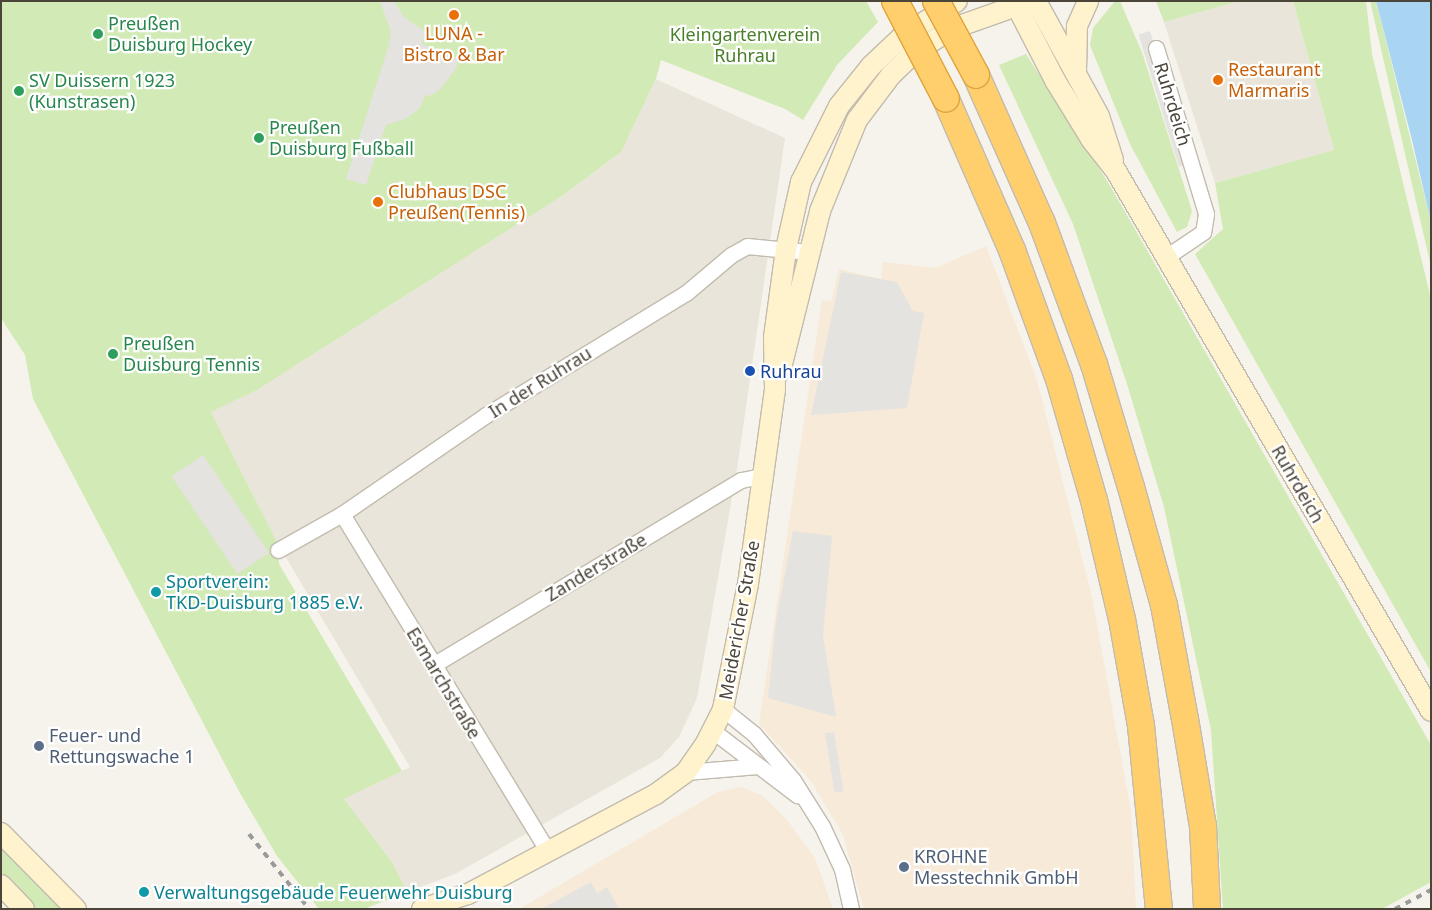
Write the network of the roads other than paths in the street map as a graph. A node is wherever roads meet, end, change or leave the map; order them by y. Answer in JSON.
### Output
{"nodes":[{"id":1,"x":895,"y":1,"type":"edge"},
{"id":2,"x":936,"y":1,"type":"edge"},
{"id":3,"x":957,"y":1,"type":"edge"},
{"id":4,"x":1036,"y":1,"type":"edge"},
{"id":5,"x":1088,"y":1,"type":"edge"},
{"id":6,"x":1020,"y":3,"type":"edge"},
{"id":7,"x":1156,"y":48,"type":"dead end"},
{"id":8,"x":1076,"y":74,"type":"junction"},
{"id":9,"x":1116,"y":171,"type":"junction"},
{"id":10,"x":786,"y":248,"type":"junction"},
{"id":11,"x":809,"y":252,"type":"junction"},
{"id":12,"x":1166,"y":257,"type":"junction"},
{"id":13,"x":775,"y":390,"type":"junction"},
{"id":14,"x":762,"y":476,"type":"junction"},
{"id":15,"x":342,"y":514,"type":"junction"},
{"id":16,"x":278,"y":550,"type":"dead end"},
{"id":17,"x":433,"y":665,"type":"junction"},
{"id":18,"x":723,"y":709,"type":"junction"},
{"id":19,"x":1431,"y":711,"type":"edge"},
{"id":20,"x":713,"y":731,"type":"junction"},
{"id":21,"x":758,"y":766,"type":"junction"},
{"id":22,"x":686,"y":772,"type":"junction"},
{"id":23,"x":812,"y":810,"type":"junction"},
{"id":24,"x":1,"y":833,"type":"edge"},
{"id":25,"x":548,"y":852,"type":"junction"},
{"id":26,"x":1,"y":885,"type":"edge"},
{"id":27,"x":468,"y":894,"type":"junction"},
{"id":28,"x":24,"y":909,"type":"edge"},
{"id":29,"x":76,"y":909,"type":"edge"},
{"id":30,"x":422,"y":909,"type":"edge"},
{"id":31,"x":452,"y":909,"type":"edge"},
{"id":32,"x":851,"y":909,"type":"edge"},
{"id":33,"x":1159,"y":909,"type":"edge"},
{"id":34,"x":1207,"y":909,"type":"edge"}],
"edges":[{"from":1,"to":33,"type":"highway","bridge":true},
{"from":2,"to":34,"type":"highway","bridge":true},
{"from":3,"to":10,"type":"main road","name":"Meidericher Straße"},
{"from":4,"to":8,"type":"main road","name":"Ruhrdeich"},
{"from":5,"to":8,"type":"main road"},
{"from":6,"to":9,"type":"main road","name":"Ruhrdeich"},
{"from":6,"to":11,"type":"main road","name":"Meidericher Straße"},
{"from":7,"to":12,"type":"street","name":"Ruhrdeich"},
{"from":8,"to":9,"type":"main road","name":"Ruhrdeich"},
{"from":9,"to":12,"type":"main road","name":"Ruhrdeich"},
{"from":10,"to":11,"type":"street","name":"In der Ruhrau"},
{"from":10,"to":13,"type":"main road","name":"Meidericher Straße"},
{"from":10,"to":15,"type":"street","name":"In der Ruhrau"},
{"from":11,"to":13,"type":"main road","name":"Meidericher Straße"},
{"from":12,"to":19,"type":"main road","name":"Ruhrdeich"},
{"from":13,"to":14,"type":"main road","name":"Meidericher Straße"},
{"from":14,"to":17,"type":"street","name":"Zanderstraße"},
{"from":14,"to":18,"type":"main road","name":"Meidericher Straße"},
{"from":15,"to":16,"type":"street","name":"In der Ruhrau"},
{"from":15,"to":17,"type":"street","name":"Esmarchstraße"},
{"from":17,"to":25,"type":"street","name":"Esmarchstraße"},
{"from":18,"to":20,"type":"main road","name":"Meidericher Straße"},
{"from":18,"to":23,"type":"street"},
{"from":20,"to":21,"type":"street"},
{"from":20,"to":22,"type":"main road","name":"Meidericher Straße"},
{"from":21,"to":22,"type":"street"},
{"from":21,"to":23,"type":"street"},
{"from":22,"to":25,"type":"main road","name":"Meidericher Straße"},
{"from":23,"to":32,"type":"street"},
{"from":24,"to":29,"type":"main road"},
{"from":25,"to":27,"type":"main road","name":"Meidericher Straße"},
{"from":26,"to":28,"type":"main road"},
{"from":27,"to":30,"type":"main road","name":"Meidericher Straße"},
{"from":27,"to":31,"type":"main road","name":"Meidericher Straße"}]}
